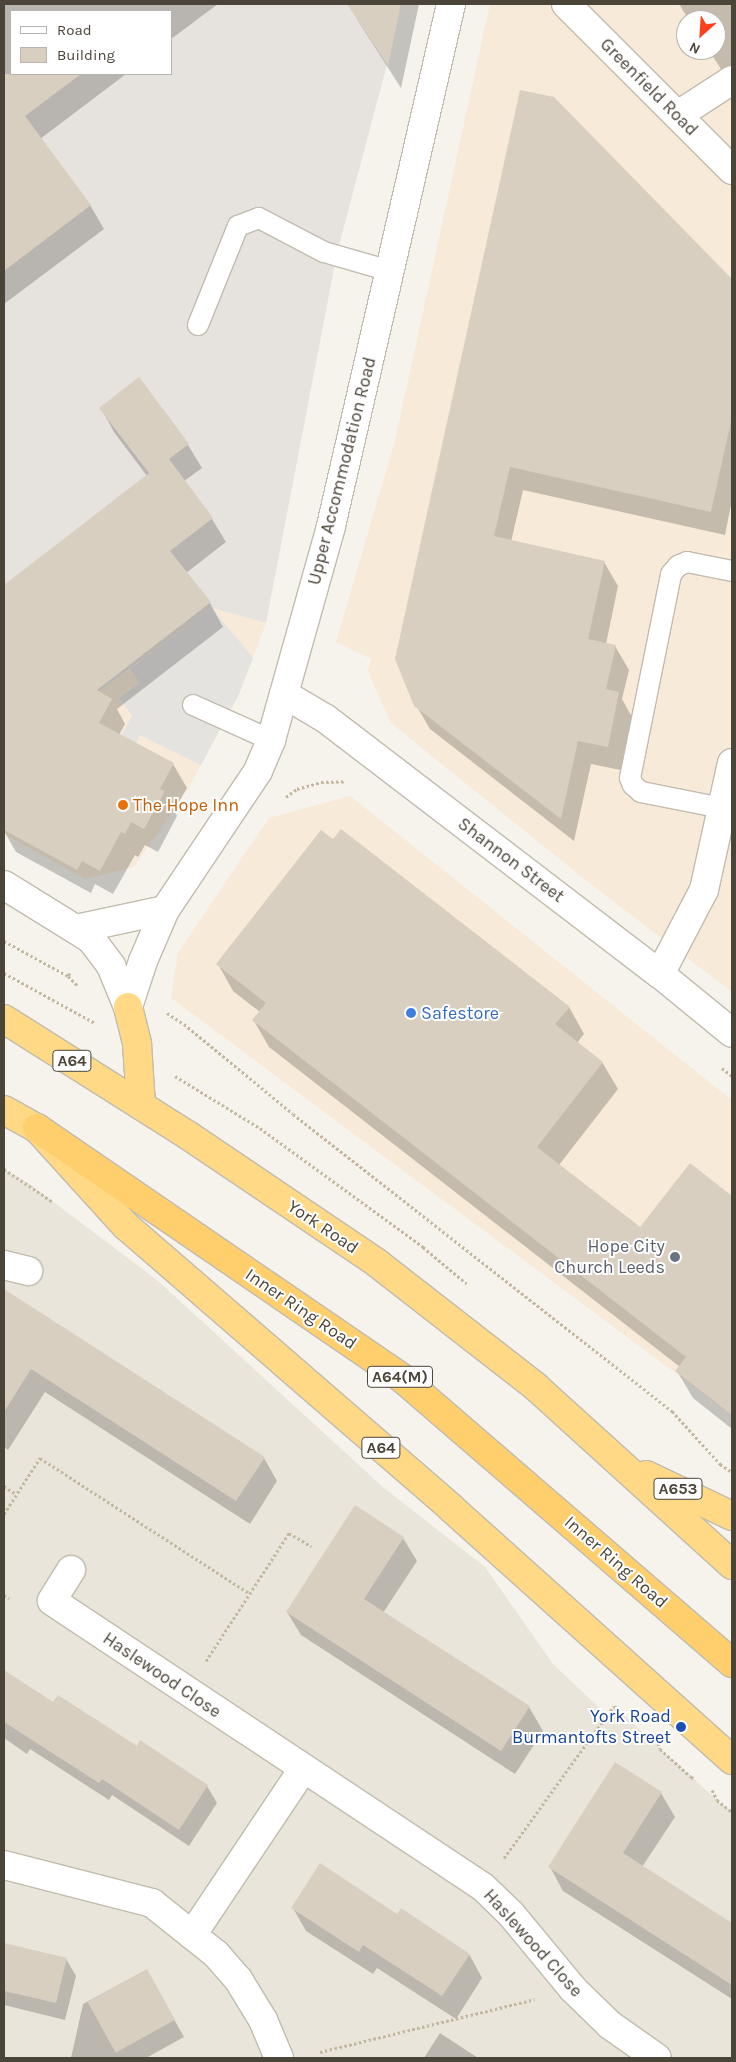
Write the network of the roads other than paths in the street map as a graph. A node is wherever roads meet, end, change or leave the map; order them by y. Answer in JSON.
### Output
{"nodes":[{"id":1,"x":451,"y":4,"type":"edge"},
{"id":2,"x":566,"y":4,"type":"edge"},
{"id":3,"x":732,"y":80,"type":"edge"},
{"id":4,"x":678,"y":115,"type":"junction"},
{"id":5,"x":732,"y":170,"type":"edge"},
{"id":6,"x":390,"y":271,"type":"junction"},
{"id":7,"x":198,"y":325,"type":"dead end"},
{"id":8,"x":732,"y":571,"type":"edge"},
{"id":9,"x":284,"y":694,"type":"junction"},
{"id":10,"x":193,"y":705,"type":"dead end"},
{"id":11,"x":271,"y":740,"type":"junction"},
{"id":12,"x":732,"y":762,"type":"edge"},
{"id":13,"x":722,"y":808,"type":"junction"},
{"id":14,"x":4,"y":885,"type":"edge"},
{"id":15,"x":165,"y":910,"type":"junction"},
{"id":16,"x":76,"y":929,"type":"junction"},
{"id":17,"x":660,"y":974,"type":"junction"},
{"id":18,"x":128,"y":1007,"type":"junction"},
{"id":19,"x":4,"y":1019,"type":"edge"},
{"id":20,"x":732,"y":1033,"type":"edge"},
{"id":21,"x":141,"y":1104,"type":"junction"},
{"id":22,"x":4,"y":1110,"type":"edge"},
{"id":23,"x":37,"y":1128,"type":"junction"},
{"id":24,"x":622,"y":1464,"type":"junction"},
{"id":25,"x":732,"y":1516,"type":"edge"},
{"id":26,"x":732,"y":1565,"type":"edge"},
{"id":27,"x":71,"y":1570,"type":"dead end"},
{"id":28,"x":732,"y":1664,"type":"edge"},
{"id":29,"x":732,"y":1760,"type":"edge"},
{"id":30,"x":303,"y":1769,"type":"junction"},
{"id":31,"x":4,"y":1865,"type":"edge"},
{"id":32,"x":192,"y":1935,"type":"junction"},
{"id":33,"x":279,"y":2058,"type":"edge"},
{"id":34,"x":657,"y":2058,"type":"edge"}],
"edges":[{"from":1,"to":6,"type":"street","name":"Upper Accommodation Road"},
{"from":2,"to":4,"type":"street","name":"Greenfield Road"},
{"from":3,"to":4,"type":"street"},
{"from":4,"to":5,"type":"street","name":"Greenfield Road"},
{"from":6,"to":7,"type":"lane"},
{"from":6,"to":9,"type":"street","name":"Upper Accommodation Road"},
{"from":8,"to":13,"type":"lane"},
{"from":9,"to":11,"type":"street","name":"Upper Accommodation Road"},
{"from":9,"to":17,"type":"street","name":"Shannon Street"},
{"from":10,"to":11,"type":"lane"},
{"from":11,"to":15,"type":"street","name":"Upper Accommodation Road"},
{"from":12,"to":13,"type":"street"},
{"from":13,"to":17,"type":"street"},
{"from":14,"to":16,"type":"street"},
{"from":15,"to":16,"type":"street"},
{"from":15,"to":18,"type":"street","name":"Upper Accommodation Road"},
{"from":16,"to":18,"type":"street"},
{"from":17,"to":20,"type":"street","name":"Shannon Street"},
{"from":18,"to":21,"type":"highway"},
{"from":19,"to":21,"type":"highway","name":"York Road","number":"A64"},
{"from":21,"to":24,"type":"highway","name":"York Road","number":"A64"},
{"from":22,"to":23,"type":"highway","number":"A64"},
{"from":23,"to":28,"type":"highway","name":"Inner Ring Road","number":"A64(M)"},
{"from":23,"to":29,"type":"highway","number":"A64"},
{"from":24,"to":25,"type":"highway","number":"A653"},
{"from":24,"to":26,"type":"highway","number":"A64"},
{"from":27,"to":30,"type":"street","name":"Haslewood Close"},
{"from":30,"to":32,"type":"street"},
{"from":30,"to":34,"type":"street","name":"Haslewood Close"},
{"from":31,"to":32,"type":"street"},
{"from":32,"to":33,"type":"street"}]}
